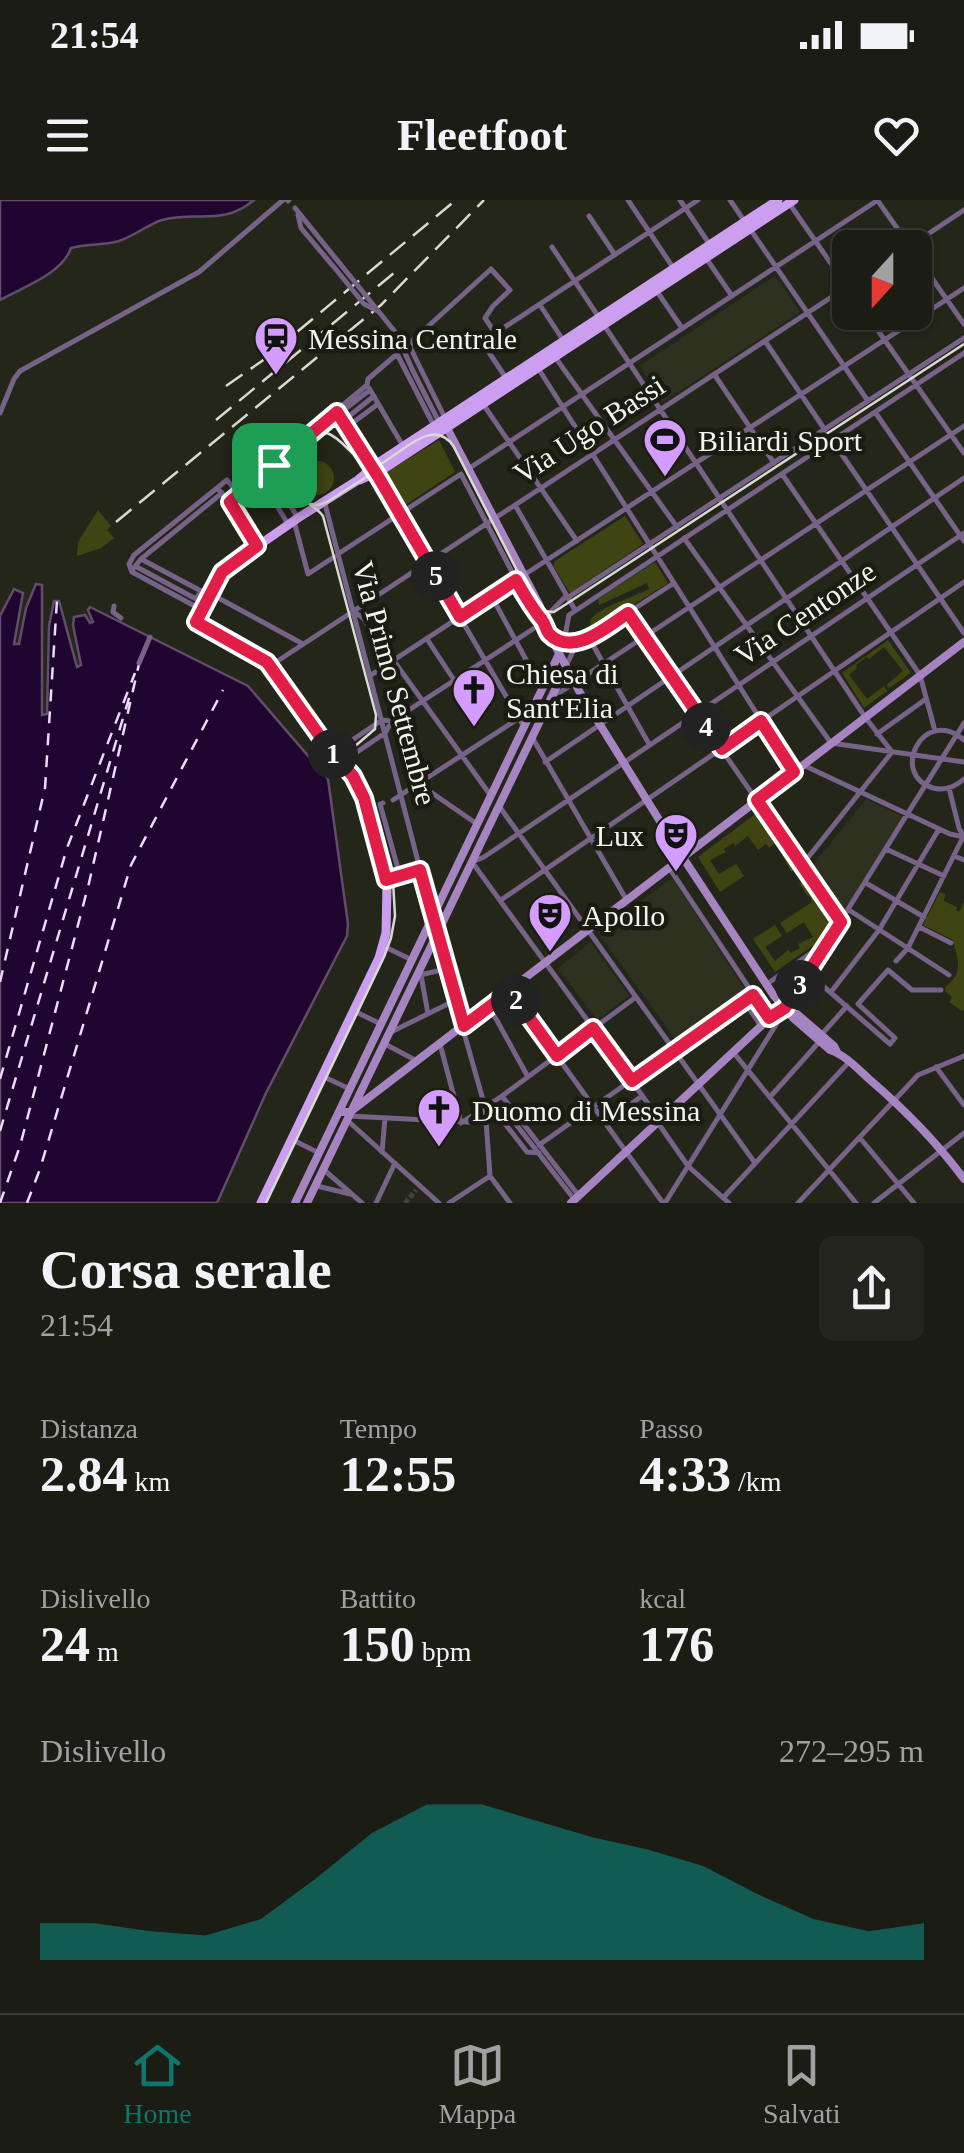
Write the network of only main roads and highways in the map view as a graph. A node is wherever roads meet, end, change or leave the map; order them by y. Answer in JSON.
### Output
{"nodes":[{"id":1,"x":787,"y":201,"type":"edge"},
{"id":2,"x":748,"y":226,"type":"junction"},
{"id":3,"x":601,"y":321,"type":"junction"},
{"id":4,"x":441,"y":424,"type":"junction"},
{"id":5,"x":374,"y":470,"type":"junction"},
{"id":6,"x":261,"y":1203,"type":"edge"}],
"edges":[{"from":1,"to":2,"type":"main road"},
{"from":2,"to":3,"type":"main road"},
{"from":2,"to":3,"type":"main road"},
{"from":3,"to":4,"type":"main road"},
{"from":3,"to":4,"type":"main road"},
{"from":4,"to":5,"type":"main road"},
{"from":4,"to":5,"type":"main road"},
{"from":5,"to":6,"type":"main road"}]}
